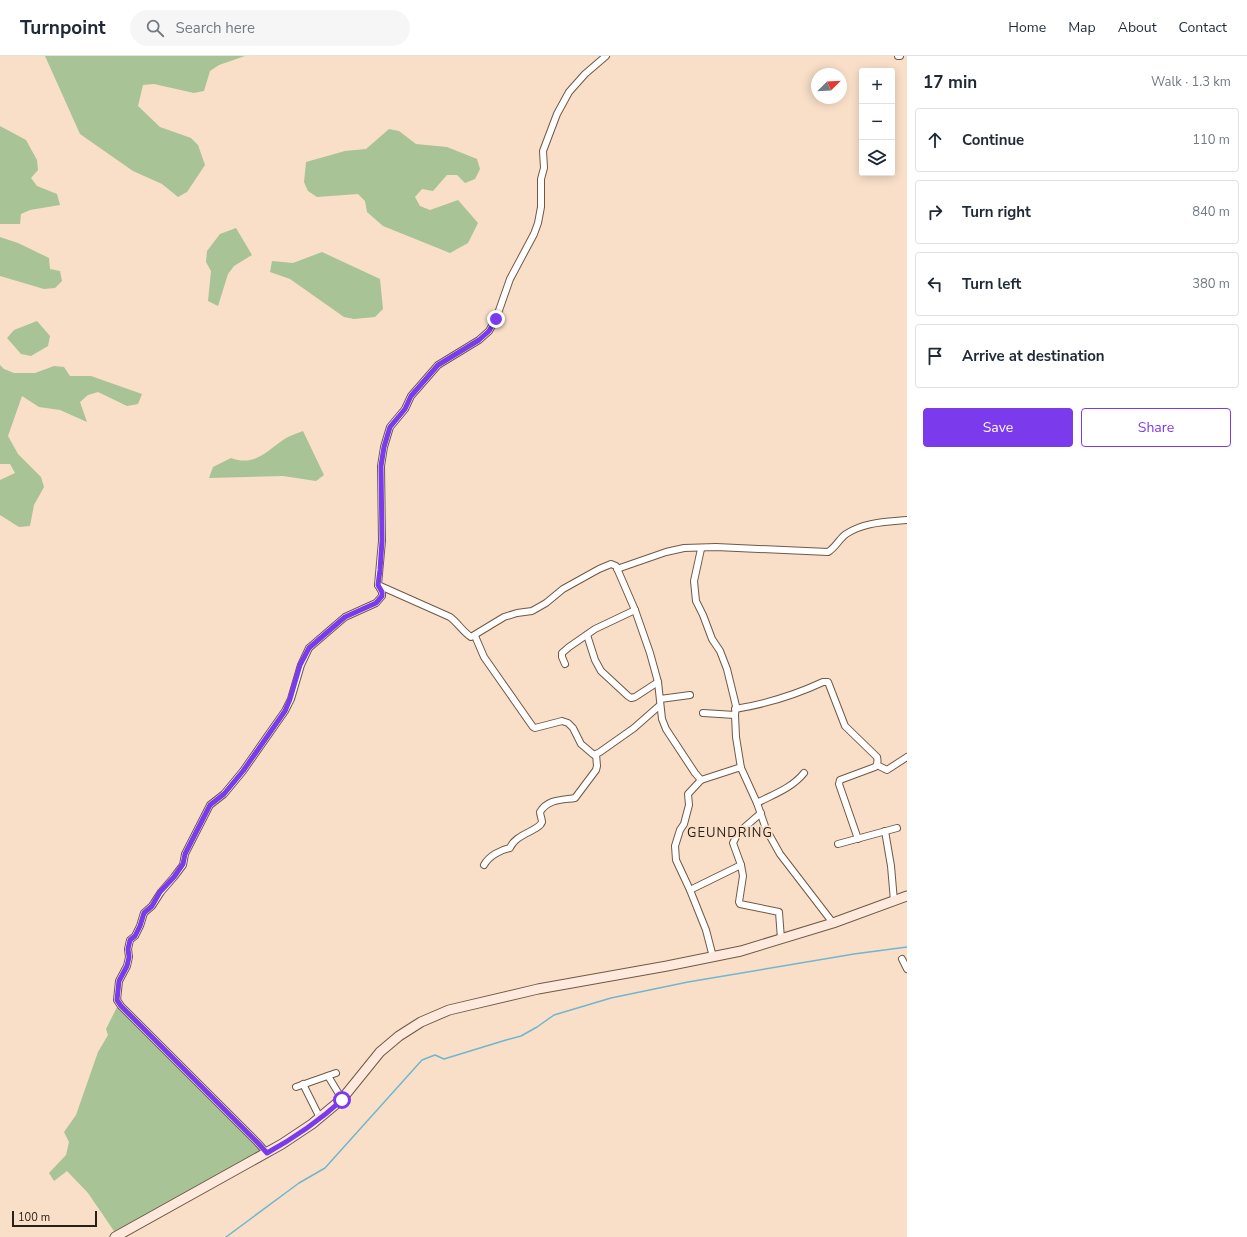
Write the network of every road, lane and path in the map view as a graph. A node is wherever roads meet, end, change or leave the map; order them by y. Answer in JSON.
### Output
{"nodes":[{"id":1,"x":606,"y":56,"type":"edge"},
{"id":2,"x":907,"y":520,"type":"edge"},
{"id":3,"x":701,"y":549,"type":"junction"},
{"id":4,"x":617,"y":569,"type":"junction"},
{"id":5,"x":378,"y":585,"type":"junction"},
{"id":6,"x":635,"y":610,"type":"junction"},
{"id":7,"x":587,"y":635,"type":"junction"},
{"id":8,"x":475,"y":636,"type":"junction"},
{"id":9,"x":565,"y":664,"type":"dead end"},
{"id":10,"x":658,"y":682,"type":"junction"},
{"id":11,"x":690,"y":695,"type":"dead end"},
{"id":12,"x":660,"y":703,"type":"junction"},
{"id":13,"x":735,"y":712,"type":"junction"},
{"id":14,"x":703,"y":713,"type":"dead end"},
{"id":15,"x":596,"y":754,"type":"junction"},
{"id":16,"x":907,"y":756,"type":"edge"},
{"id":17,"x":877,"y":765,"type":"junction"},
{"id":18,"x":741,"y":768,"type":"junction"},
{"id":19,"x":804,"y":773,"type":"dead end"},
{"id":20,"x":701,"y":780,"type":"junction"},
{"id":21,"x":757,"y":802,"type":"junction"},
{"id":22,"x":761,"y":814,"type":"junction"},
{"id":23,"x":897,"y":828,"type":"dead end"},
{"id":24,"x":885,"y":831,"type":"junction"},
{"id":25,"x":858,"y":838,"type":"junction"},
{"id":26,"x":838,"y":844,"type":"dead end"},
{"id":27,"x":484,"y":865,"type":"dead end"},
{"id":28,"x":741,"y":865,"type":"junction"},
{"id":29,"x":690,"y":890,"type":"junction"},
{"id":30,"x":907,"y":896,"type":"edge"},
{"id":31,"x":894,"y":900,"type":"junction"},
{"id":32,"x":833,"y":923,"type":"junction"},
{"id":33,"x":781,"y":939,"type":"junction"},
{"id":34,"x":714,"y":957,"type":"junction"},
{"id":35,"x":902,"y":959,"type":"dead end"},
{"id":36,"x":907,"y":969,"type":"edge"},
{"id":37,"x":336,"y":1073,"type":"dead end"},
{"id":38,"x":328,"y":1076,"type":"junction"},
{"id":39,"x":303,"y":1084,"type":"junction"},
{"id":40,"x":296,"y":1087,"type":"dead end"},
{"id":41,"x":342,"y":1100,"type":"junction"},
{"id":42,"x":320,"y":1118,"type":"junction"},
{"id":43,"x":267,"y":1153,"type":"junction"},
{"id":44,"x":115,"y":1237,"type":"edge"}],
"edges":[{"from":1,"to":5,"type":"street"},
{"from":2,"to":3,"type":"street"},
{"from":3,"to":4,"type":"street"},
{"from":3,"to":13,"type":"street"},
{"from":4,"to":6,"type":"street"},
{"from":4,"to":8,"type":"street"},
{"from":5,"to":8,"type":"street"},
{"from":5,"to":43,"type":"street"},
{"from":6,"to":7,"type":"street"},
{"from":6,"to":10,"type":"street"},
{"from":7,"to":9,"type":"street"},
{"from":7,"to":10,"type":"street"},
{"from":8,"to":15,"type":"street"},
{"from":10,"to":12,"type":"street"},
{"from":11,"to":12,"type":"street"},
{"from":12,"to":15,"type":"street"},
{"from":12,"to":20,"type":"street"},
{"from":13,"to":14,"type":"street"},
{"from":13,"to":17,"type":"street"},
{"from":13,"to":18,"type":"street"},
{"from":15,"to":27,"type":"street"},
{"from":16,"to":17,"type":"street"},
{"from":17,"to":25,"type":"street"},
{"from":18,"to":20,"type":"street"},
{"from":18,"to":21,"type":"street"},
{"from":19,"to":21,"type":"street"},
{"from":20,"to":29,"type":"street"},
{"from":21,"to":22,"type":"street"},
{"from":22,"to":28,"type":"street"},
{"from":22,"to":32,"type":"street"},
{"from":23,"to":24,"type":"street"},
{"from":24,"to":25,"type":"street"},
{"from":24,"to":31,"type":"street"},
{"from":25,"to":26,"type":"street"},
{"from":28,"to":29,"type":"street"},
{"from":28,"to":33,"type":"street"},
{"from":29,"to":34,"type":"street"},
{"from":30,"to":31,"type":"street"},
{"from":31,"to":32,"type":"street"},
{"from":32,"to":33,"type":"street"},
{"from":33,"to":34,"type":"street"},
{"from":34,"to":41,"type":"street"},
{"from":35,"to":36,"type":"street"},
{"from":37,"to":38,"type":"street"},
{"from":38,"to":39,"type":"street"},
{"from":38,"to":41,"type":"street"},
{"from":39,"to":40,"type":"street"},
{"from":39,"to":42,"type":"street"},
{"from":41,"to":42,"type":"street"},
{"from":42,"to":43,"type":"street"},
{"from":43,"to":44,"type":"street"}]}
